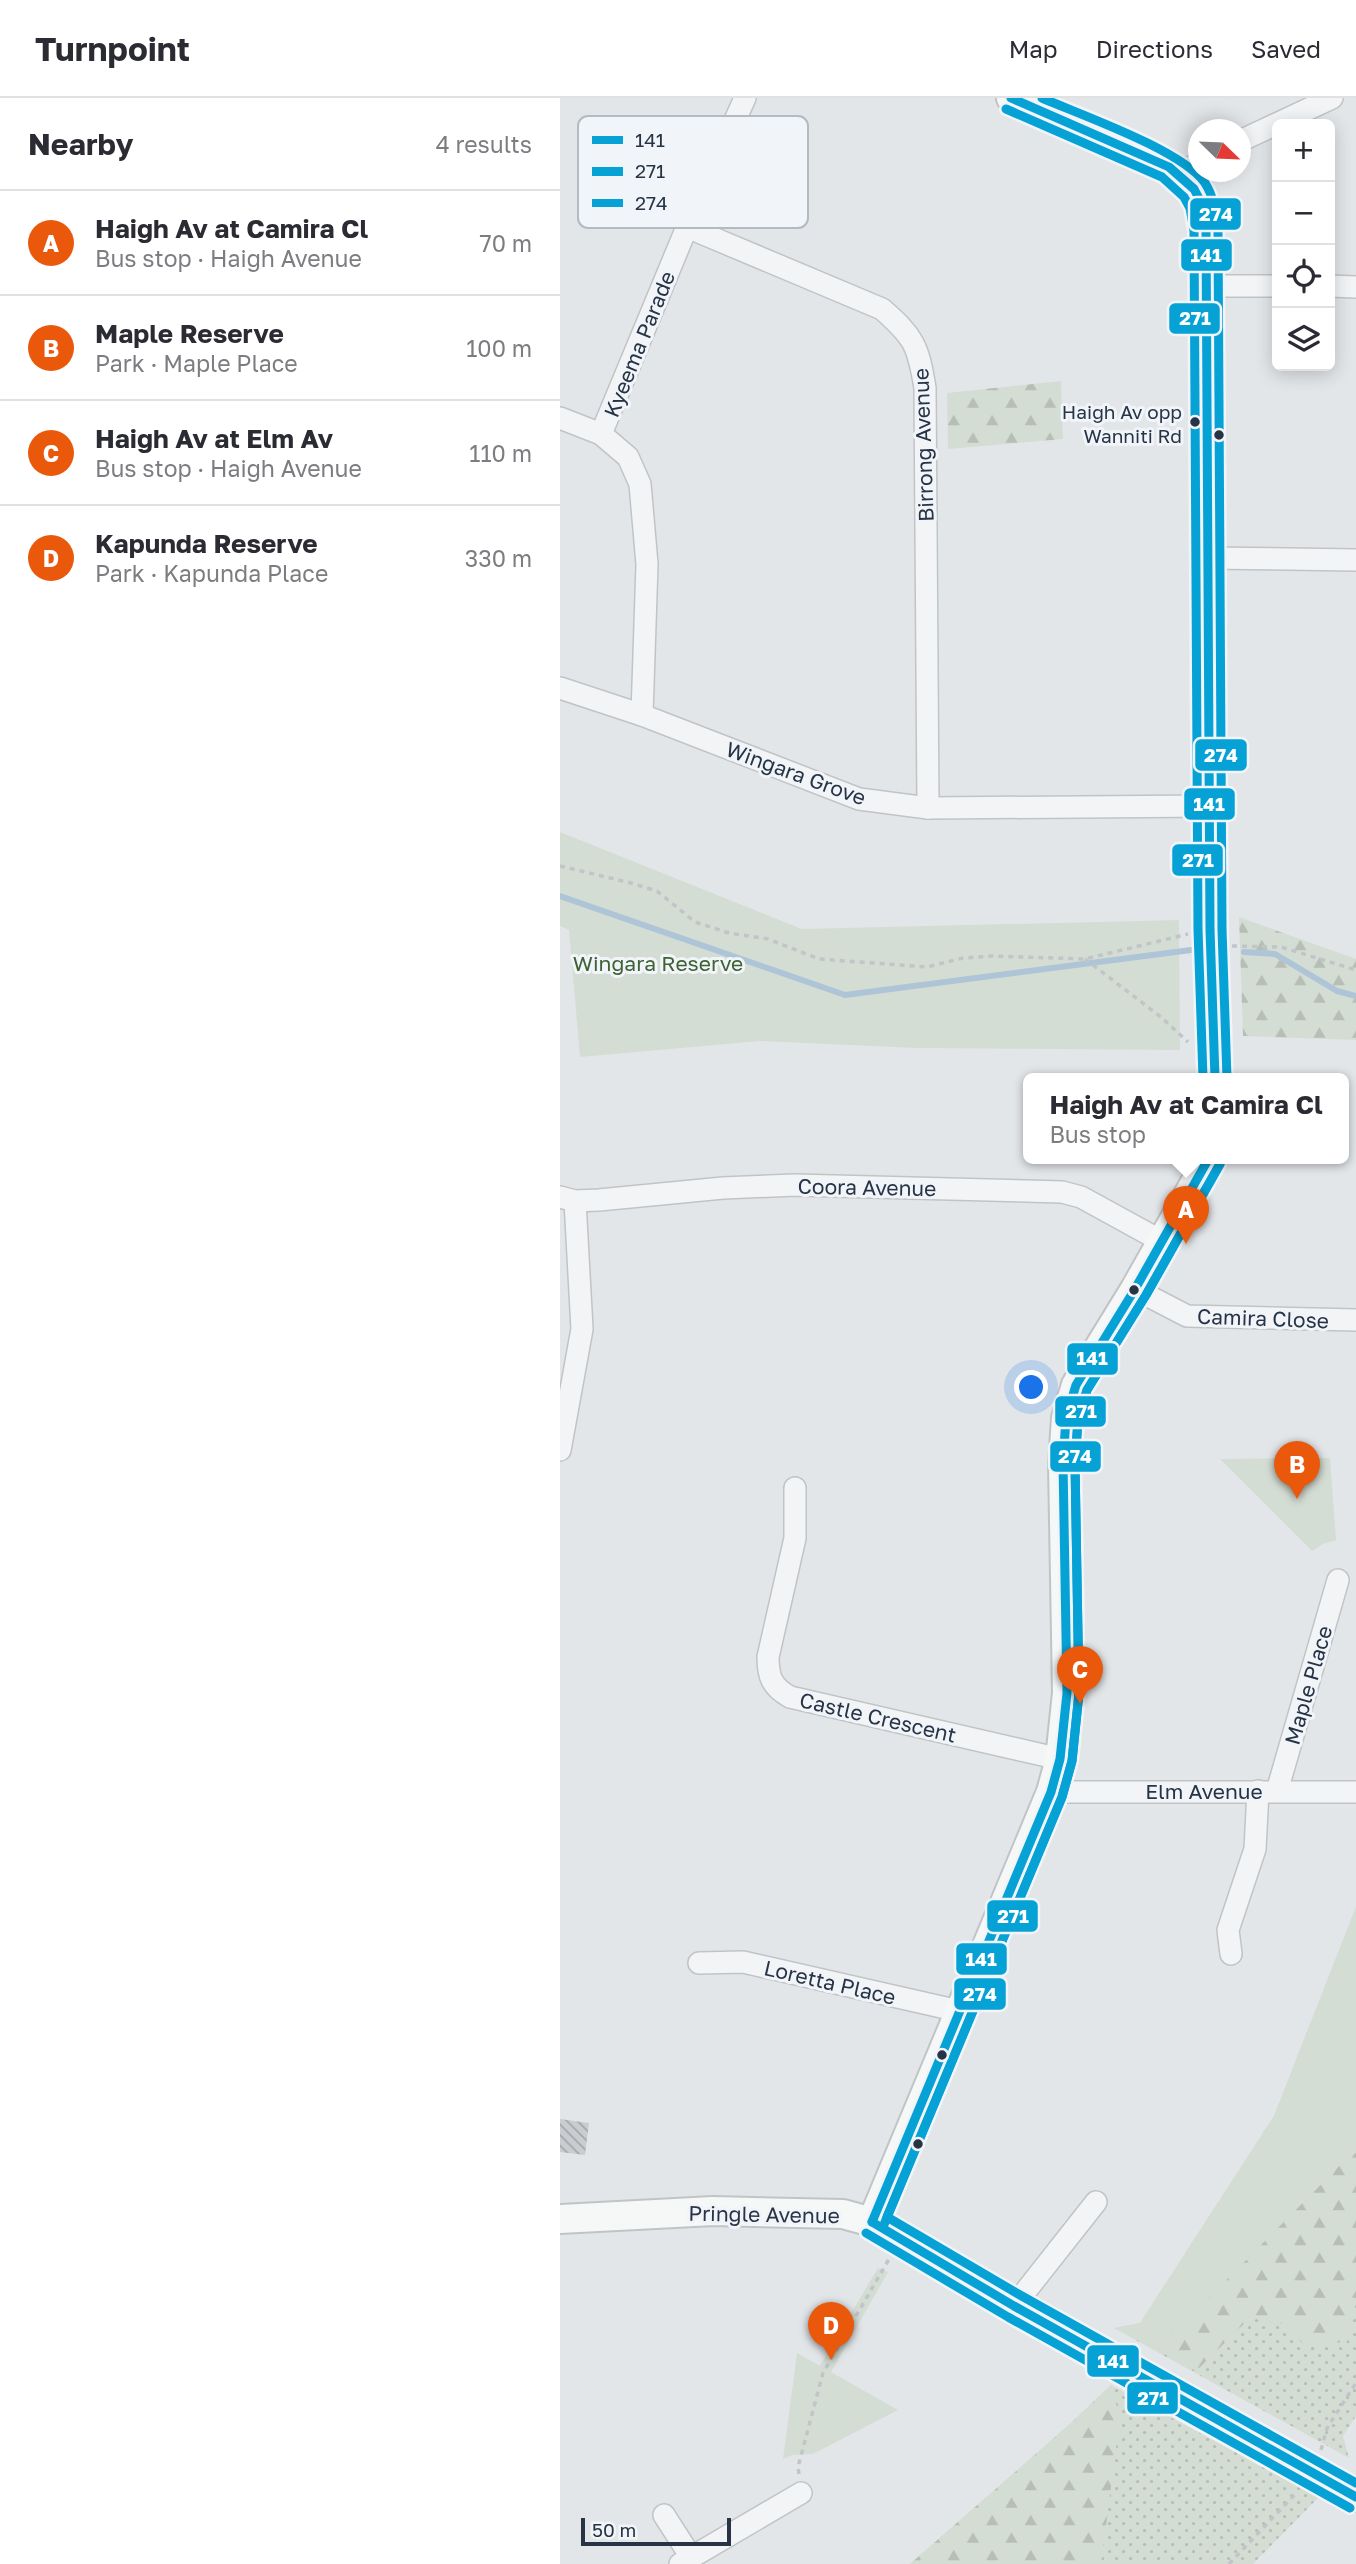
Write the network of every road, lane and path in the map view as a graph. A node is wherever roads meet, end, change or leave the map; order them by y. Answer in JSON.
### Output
{"nodes":[{"id":1,"x":745,"y":98,"type":"edge"},
{"id":2,"x":1011,"y":98,"type":"edge"},
{"id":3,"x":1332,"y":98,"type":"edge"},
{"id":4,"x":737,"y":116,"type":"edge"},
{"id":5,"x":1251,"y":136,"type":"edge"},
{"id":6,"x":1188,"y":168,"type":"edge"},
{"id":7,"x":1193,"y":182,"type":"edge"},
{"id":8,"x":687,"y":228,"type":"edge"},
{"id":9,"x":689,"y":228,"type":"edge"},
{"id":10,"x":1206,"y":286,"type":"junction"},
{"id":11,"x":1272,"y":286,"type":"edge"},
{"id":12,"x":1335,"y":286,"type":"edge"},
{"id":13,"x":1356,"y":287,"type":"edge"},
{"id":14,"x":560,"y":418,"type":"edge"},
{"id":15,"x":601,"y":434,"type":"junction"},
{"id":16,"x":1206,"y":558,"type":"junction"},
{"id":17,"x":1356,"y":560,"type":"edge"},
{"id":18,"x":560,"y":688,"type":"edge"},
{"id":19,"x":642,"y":715,"type":"junction"},
{"id":20,"x":1210,"y":806,"type":"junction"},
{"id":21,"x":928,"y":808,"type":"junction"},
{"id":22,"x":560,"y":866,"type":"edge"},
{"id":23,"x":1211,"y":937,"type":"junction"},
{"id":24,"x":1085,"y":959,"type":"junction"},
{"id":25,"x":1356,"y":970,"type":"edge"},
{"id":26,"x":1188,"y":1042,"type":"dead end"},
{"id":27,"x":1215,"y":1073,"type":"edge"},
{"id":28,"x":1206,"y":1164,"type":"edge"},
{"id":29,"x":568,"y":1199,"type":"edge"},
{"id":30,"x":1163,"y":1242,"type":"junction"},
{"id":31,"x":1135,"y":1289,"type":"junction"},
{"id":32,"x":1356,"y":1320,"type":"edge"},
{"id":33,"x":560,"y":1450,"type":"edge"},
{"id":34,"x":795,"y":1488,"type":"dead end"},
{"id":35,"x":1338,"y":1580,"type":"dead end"},
{"id":36,"x":1060,"y":1759,"type":"junction"},
{"id":37,"x":1268,"y":1791,"type":"junction"},
{"id":38,"x":1051,"y":1792,"type":"junction"},
{"id":39,"x":1356,"y":1792,"type":"edge"},
{"id":40,"x":1231,"y":1954,"type":"dead end"},
{"id":41,"x":699,"y":1963,"type":"dead end"},
{"id":42,"x":959,"y":2011,"type":"junction"},
{"id":43,"x":1096,"y":2202,"type":"dead end"},
{"id":44,"x":560,"y":2219,"type":"edge"},
{"id":45,"x":872,"y":2222,"type":"junction"},
{"id":46,"x":889,"y":2259,"type":"dead end"},
{"id":47,"x":1014,"y":2306,"type":"junction"},
{"id":48,"x":1356,"y":2382,"type":"edge"},
{"id":49,"x":1314,"y":2474,"type":"junction"},
{"id":50,"x":801,"y":2493,"type":"joint"},
{"id":51,"x":1356,"y":2497,"type":"edge"},
{"id":52,"x":664,"y":2515,"type":"dead end"},
{"id":53,"x":685,"y":2560,"type":"edge"},
{"id":54,"x":1228,"y":2564,"type":"edge"}],
"edges":[{"from":1,"to":4,"type":"street","name":"Kyeema Parade"},
{"from":2,"to":6,"type":"street"},
{"from":3,"to":5,"type":"street"},
{"from":7,"to":10,"type":"street"},
{"from":8,"to":15,"type":"street","name":"Kyeema Parade"},
{"from":9,"to":21,"type":"street","name":"Birrong Avenue"},
{"from":10,"to":11,"type":"street"},
{"from":10,"to":16,"type":"street"},
{"from":12,"to":13,"type":"street"},
{"from":14,"to":15,"type":"street"},
{"from":15,"to":19,"type":"street","name":"Kyeema Parade"},
{"from":16,"to":17,"type":"street"},
{"from":16,"to":20,"type":"street"},
{"from":18,"to":19,"type":"street","name":"Wingara Grove"},
{"from":19,"to":21,"type":"street","name":"Wingara Grove"},
{"from":20,"to":21,"type":"street","name":"Wingara Grove"},
{"from":20,"to":23,"type":"street"},
{"from":22,"to":24,"type":"path"},
{"from":23,"to":24,"type":"path"},
{"from":23,"to":25,"type":"path"},
{"from":23,"to":27,"type":"street"},
{"from":24,"to":26,"type":"path"},
{"from":28,"to":30,"type":"street"},
{"from":29,"to":30,"type":"street","name":"Coora Avenue"},
{"from":29,"to":33,"type":"street"},
{"from":30,"to":31,"type":"street"},
{"from":31,"to":32,"type":"street","name":"Camira Close"},
{"from":31,"to":36,"type":"street"},
{"from":34,"to":36,"type":"street","name":"Castle Crescent"},
{"from":35,"to":37,"type":"street","name":"Maple Place"},
{"from":36,"to":38,"type":"street"},
{"from":37,"to":38,"type":"street","name":"Elm Avenue"},
{"from":37,"to":39,"type":"street","name":"Elm Avenue"},
{"from":37,"to":40,"type":"street","name":"Maple Place"},
{"from":38,"to":42,"type":"street"},
{"from":41,"to":42,"type":"street","name":"Loretta Place"},
{"from":42,"to":45,"type":"street"},
{"from":43,"to":47,"type":"street"},
{"from":44,"to":45,"type":"street","name":"Pringle Avenue"},
{"from":45,"to":47,"type":"street","name":"Pringle Avenue"},
{"from":46,"to":50,"type":"path"},
{"from":47,"to":49,"type":"street","name":"Pringle Avenue"},
{"from":48,"to":49,"type":"path"},
{"from":49,"to":51,"type":"street","name":"Pringle Avenue"},
{"from":49,"to":54,"type":"path"},
{"from":50,"to":53,"type":"street"},
{"from":52,"to":53,"type":"street"}]}
